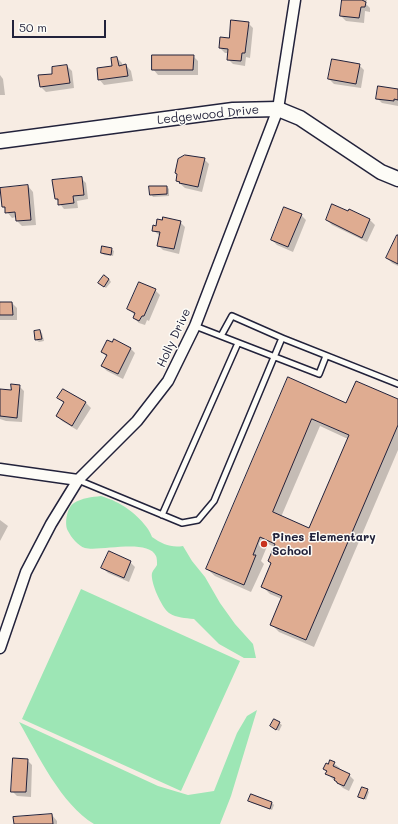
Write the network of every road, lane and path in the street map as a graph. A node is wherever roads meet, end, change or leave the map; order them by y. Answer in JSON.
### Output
{"nodes":[{"id":1,"x":295,"y":0,"type":"edge"},
{"id":2,"x":278,"y":109,"type":"junction"},
{"id":3,"x":0,"y":141,"type":"edge"},
{"id":4,"x":398,"y":179,"type":"edge"},
{"id":5,"x":195,"y":326,"type":"junction"},
{"id":6,"x":221,"y":336,"type":"junction"},
{"id":7,"x":282,"y":338,"type":"junction"},
{"id":8,"x":238,"y":343,"type":"junction"},
{"id":9,"x":326,"y":356,"type":"junction"},
{"id":10,"x":274,"y":357,"type":"junction"},
{"id":11,"x":398,"y":384,"type":"edge"},
{"id":12,"x":0,"y":469,"type":"edge"},
{"id":13,"x":78,"y":480,"type":"junction"},
{"id":14,"x":162,"y":515,"type":"junction"},
{"id":15,"x":0,"y":648,"type":"edge"}],
"edges":[{"from":1,"to":2,"type":"street","name":"Holly Drive"},
{"from":2,"to":3,"type":"street","name":"Ledgewood Drive"},
{"from":2,"to":4,"type":"street","name":"Ledgewood Drive"},
{"from":2,"to":5,"type":"street","name":"Holly Drive"},
{"from":5,"to":6,"type":"lane"},
{"from":5,"to":13,"type":"street","name":"Holly Drive"},
{"from":6,"to":7,"type":"lane"},
{"from":6,"to":8,"type":"lane"},
{"from":7,"to":9,"type":"lane"},
{"from":7,"to":10,"type":"lane"},
{"from":8,"to":10,"type":"lane"},
{"from":8,"to":14,"type":"lane"},
{"from":9,"to":10,"type":"lane"},
{"from":9,"to":11,"type":"lane"},
{"from":10,"to":14,"type":"lane"},
{"from":12,"to":13,"type":"street"},
{"from":13,"to":14,"type":"lane"},
{"from":13,"to":15,"type":"street","name":"Holly Drive"}]}
